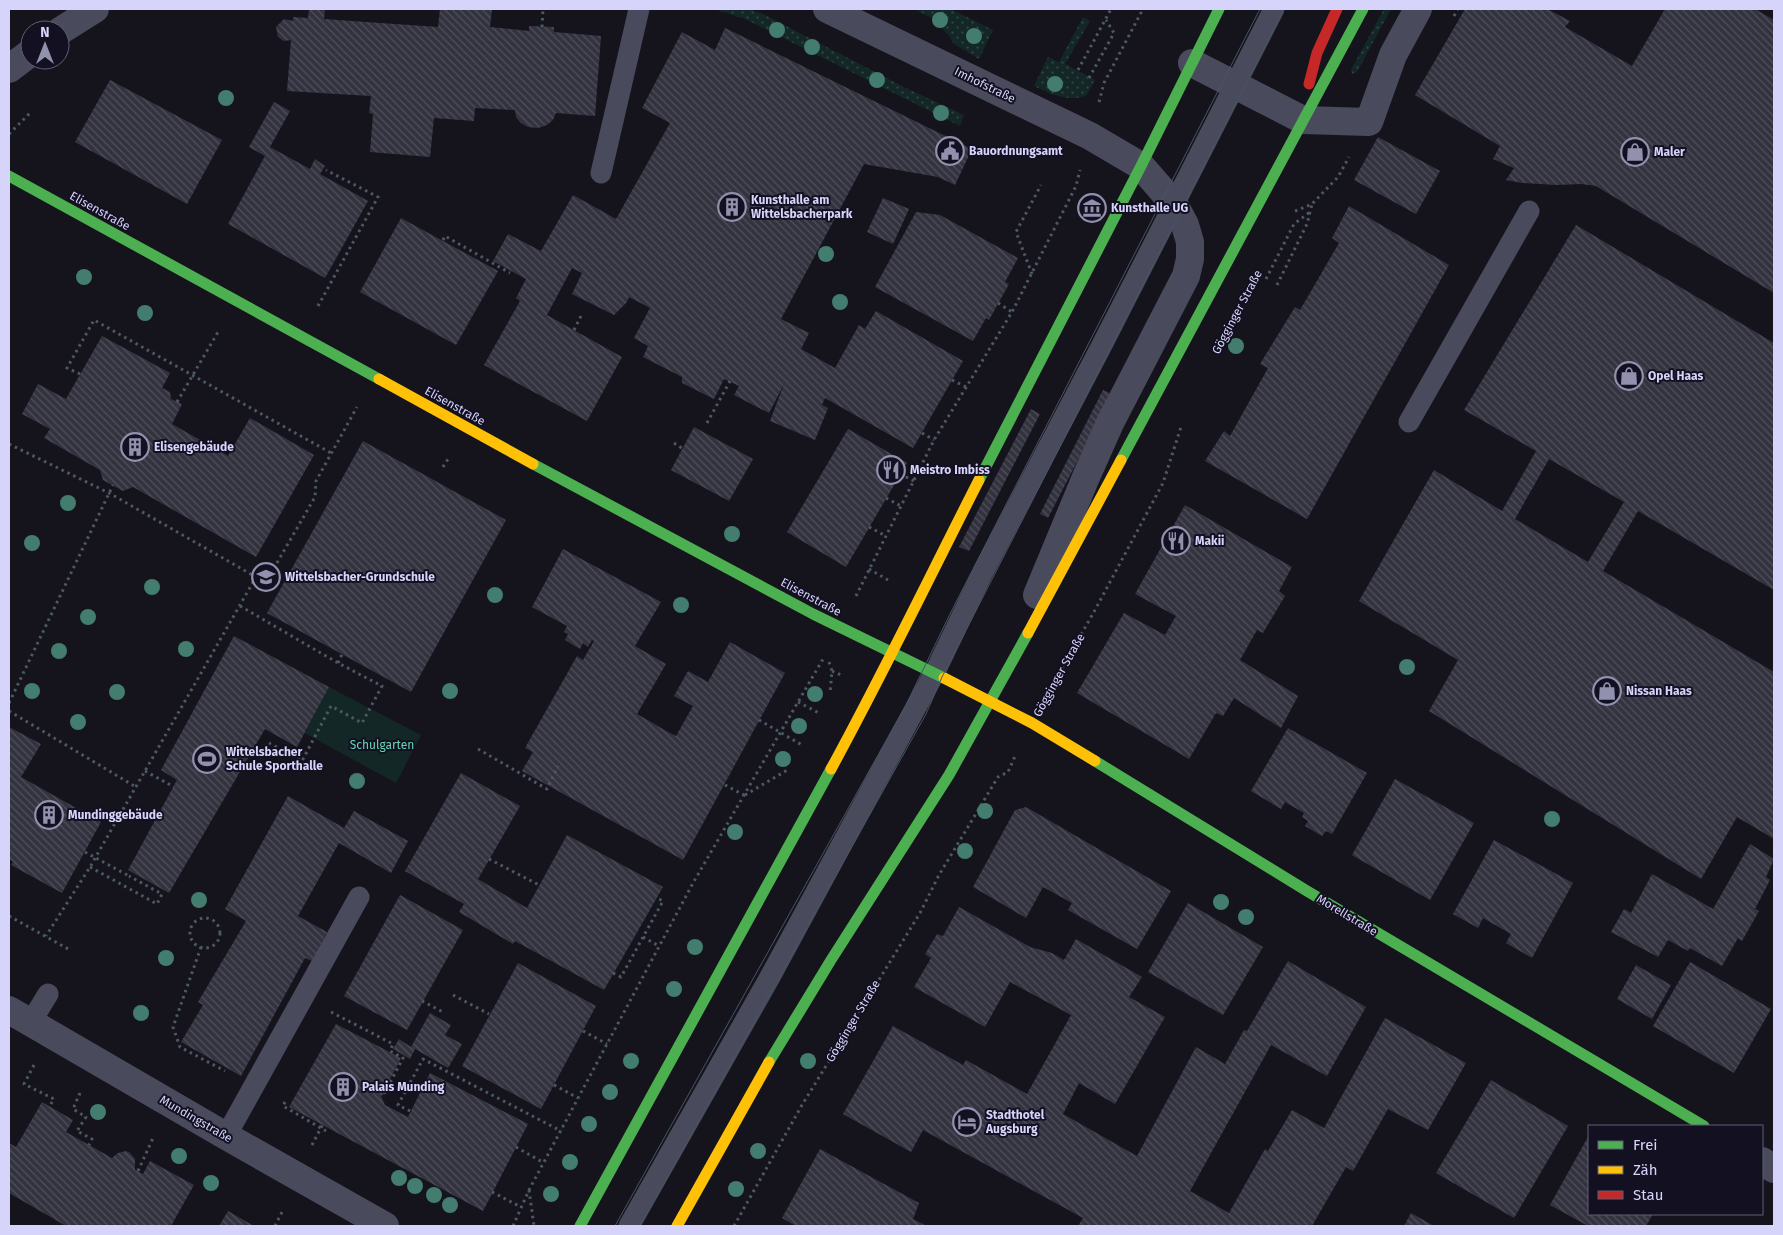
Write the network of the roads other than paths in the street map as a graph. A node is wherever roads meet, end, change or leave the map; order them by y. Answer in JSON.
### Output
{"nodes":[{"id":1,"x":96,"y":9,"type":"edge"},
{"id":2,"x":639,"y":9,"type":"edge"},
{"id":3,"x":827,"y":9,"type":"edge"},
{"id":4,"x":1219,"y":9,"type":"edge"},
{"id":5,"x":1274,"y":9,"type":"edge"},
{"id":6,"x":1337,"y":9,"type":"edge"},
{"id":7,"x":1363,"y":9,"type":"edge"},
{"id":8,"x":1418,"y":9,"type":"edge"},
{"id":9,"x":70,"y":25,"type":"edge"},
{"id":10,"x":20,"y":61,"type":"edge"},
{"id":11,"x":1192,"y":63,"type":"junction"},
{"id":12,"x":9,"y":69,"type":"edge"},
{"id":13,"x":1235,"y":85,"type":"junction"},
{"id":14,"x":1303,"y":120,"type":"junction"},
{"id":15,"x":1141,"y":166,"type":"junction"},
{"id":16,"x":601,"y":173,"type":"dead end"},
{"id":17,"x":9,"y":176,"type":"edge"},
{"id":18,"x":1174,"y":204,"type":"junction"},
{"id":19,"x":1529,"y":211,"type":"dead end"},
{"id":20,"x":1409,"y":422,"type":"dead end"},
{"id":21,"x":1018,"y":651,"type":"junction"},
{"id":22,"x":891,"y":652,"type":"junction"},
{"id":23,"x":934,"y":674,"type":"junction"},
{"id":24,"x":991,"y":701,"type":"junction"},
{"id":25,"x":359,"y":897,"type":"dead end"},
{"id":26,"x":48,"y":994,"type":"dead end"},
{"id":27,"x":20,"y":1016,"type":"edge"},
{"id":28,"x":1702,"y":1125,"type":"edge"},
{"id":29,"x":226,"y":1136,"type":"junction"},
{"id":30,"x":1763,"y":1163,"type":"edge"},
{"id":31,"x":1774,"y":1169,"type":"edge"},
{"id":32,"x":385,"y":1226,"type":"edge"},
{"id":33,"x":580,"y":1226,"type":"edge"},
{"id":34,"x":629,"y":1226,"type":"edge"},
{"id":35,"x":677,"y":1226,"type":"edge"}],
"edges":[{"from":1,"to":9,"type":"street"},
{"from":2,"to":16,"type":"lane"},
{"from":3,"to":15,"type":"street","name":"Imhofstraße"},
{"from":4,"to":11,"type":"main road"},
{"from":5,"to":13,"type":"lane"},
{"from":6,"to":14,"type":"main road"},
{"from":7,"to":14,"type":"main road"},
{"from":8,"to":14,"type":"street"},
{"from":10,"to":12,"type":"street"},
{"from":11,"to":13,"type":"street"},
{"from":11,"to":15,"type":"main road"},
{"from":13,"to":14,"type":"street"},
{"from":13,"to":18,"type":"lane"},
{"from":14,"to":21,"type":"main road"},
{"from":15,"to":18,"type":"street"},
{"from":15,"to":22,"type":"main road"},
{"from":17,"to":22,"type":"main road","name":"Elisenstraße"},
{"from":18,"to":21,"type":"street"},
{"from":18,"to":23,"type":"lane"},
{"from":19,"to":20,"type":"lane"},
{"from":21,"to":24,"type":"main road"},
{"from":22,"to":23,"type":"main road"},
{"from":22,"to":33,"type":"main road"},
{"from":23,"to":24,"type":"main road"},
{"from":23,"to":34,"type":"lane"},
{"from":24,"to":28,"type":"main road","name":"Morellstraße"},
{"from":24,"to":35,"type":"main road"},
{"from":25,"to":29,"type":"lane"},
{"from":26,"to":27,"type":"lane"},
{"from":27,"to":29,"type":"street","name":"Mundingstraße"},
{"from":29,"to":32,"type":"street","name":"Mundingstraße"},
{"from":30,"to":31,"type":"street"}]}
